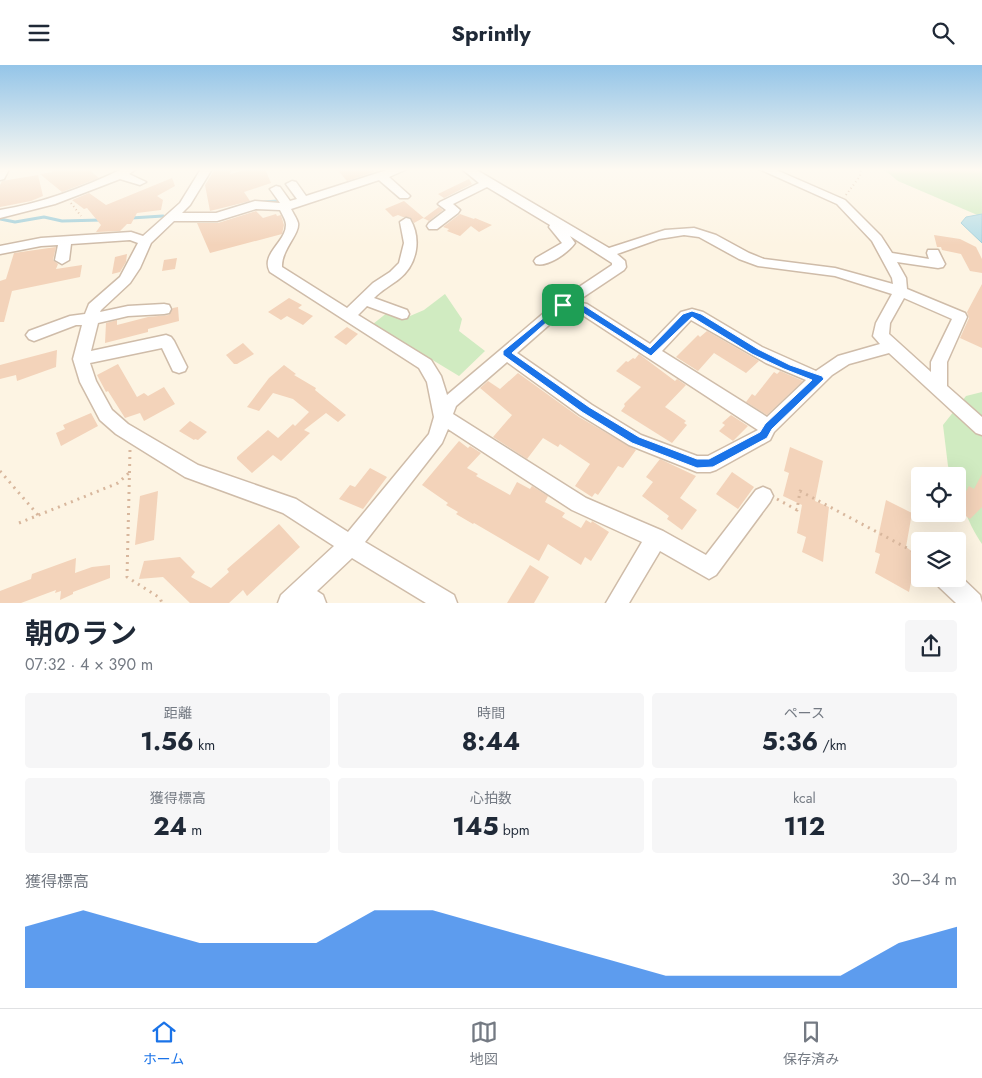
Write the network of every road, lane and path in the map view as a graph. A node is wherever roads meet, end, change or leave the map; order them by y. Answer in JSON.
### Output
{"nodes":[{"id":1,"x":70,"y":194,"type":"edge"},
{"id":2,"x":191,"y":194,"type":"edge"},
{"id":3,"x":279,"y":194,"type":"edge"},
{"id":4,"x":299,"y":194,"type":"edge"},
{"id":5,"x":325,"y":194,"type":"edge"},
{"id":6,"x":464,"y":194,"type":"edge"},
{"id":7,"x":506,"y":194,"type":"edge"},
{"id":8,"x":825,"y":194,"type":"edge"},
{"id":9,"x":846,"y":194,"type":"edge"},
{"id":10,"x":65,"y":196,"type":"junction"},
{"id":11,"x":304,"y":201,"type":"junction"},
{"id":12,"x":286,"y":206,"type":"junction"},
{"id":13,"x":847,"y":207,"type":"junction"},
{"id":14,"x":0,"y":213,"type":"edge"},
{"id":15,"x":80,"y":216,"type":"dead end"},
{"id":16,"x":172,"y":217,"type":"junction"},
{"id":17,"x":550,"y":219,"type":"junction"},
{"id":18,"x":406,"y":223,"type":"dead end"},
{"id":19,"x":433,"y":226,"type":"dead end"},
{"id":20,"x":65,"y":241,"type":"junction"},
{"id":21,"x":145,"y":241,"type":"junction"},
{"id":22,"x":0,"y":251,"type":"edge"},
{"id":23,"x":608,"y":253,"type":"junction"},
{"id":24,"x":933,"y":253,"type":"dead end"},
{"id":25,"x":888,"y":257,"type":"junction"},
{"id":26,"x":62,"y":260,"type":"dead end"},
{"id":27,"x":541,"y":261,"type":"dead end"},
{"id":28,"x":900,"y":293,"type":"junction"},
{"id":29,"x":366,"y":300,"type":"junction"},
{"id":30,"x":563,"y":305,"type":"junction"},
{"id":31,"x":164,"y":309,"type":"dead end"},
{"id":32,"x":402,"y":314,"type":"dead end"},
{"id":33,"x":348,"y":315,"type":"junction"},
{"id":34,"x":92,"y":319,"type":"junction"},
{"id":35,"x":34,"y":335,"type":"dead end"},
{"id":36,"x":893,"y":346,"type":"junction"},
{"id":37,"x":506,"y":353,"type":"junction"},
{"id":38,"x":651,"y":353,"type":"junction"},
{"id":39,"x":81,"y":359,"type":"junction"},
{"id":40,"x":179,"y":367,"type":"dead end"},
{"id":41,"x":819,"y":379,"type":"junction"},
{"id":42,"x":939,"y":389,"type":"junction"},
{"id":43,"x":443,"y":417,"type":"junction"},
{"id":44,"x":768,"y":427,"type":"junction"},
{"id":45,"x":982,"y":428,"type":"edge"},
{"id":46,"x":136,"y":438,"type":"junction"},
{"id":47,"x":0,"y":471,"type":"edge"},
{"id":48,"x":130,"y":472,"type":"junction"},
{"id":49,"x":763,"y":497,"type":"joint"},
{"id":50,"x":38,"y":516,"type":"junction"},
{"id":51,"x":19,"y":523,"type":"dead end"},
{"id":52,"x":656,"y":538,"type":"junction"},
{"id":53,"x":350,"y":545,"type":"junction"},
{"id":54,"x":911,"y":550,"type":"edge"},
{"id":55,"x":955,"y":587,"type":"edge"},
{"id":56,"x":301,"y":600,"type":"edge"},
{"id":57,"x":162,"y":603,"type":"edge"},
{"id":58,"x":446,"y":603,"type":"edge"},
{"id":59,"x":616,"y":603,"type":"edge"},
{"id":60,"x":972,"y":603,"type":"edge"}],
"edges":[{"from":1,"to":10,"type":"street"},
{"from":2,"to":16,"type":"street"},
{"from":3,"to":12,"type":"street"},
{"from":4,"to":11,"type":"street"},
{"from":5,"to":11,"type":"street"},
{"from":6,"to":19,"type":"street"},
{"from":7,"to":17,"type":"street"},
{"from":8,"to":13,"type":"street"},
{"from":9,"to":13,"type":"path"},
{"from":10,"to":14,"type":"street"},
{"from":10,"to":15,"type":"path"},
{"from":11,"to":12,"type":"street"},
{"from":12,"to":16,"type":"street"},
{"from":12,"to":33,"type":"street"},
{"from":13,"to":25,"type":"street"},
{"from":16,"to":21,"type":"street"},
{"from":17,"to":23,"type":"street"},
{"from":17,"to":27,"type":"street"},
{"from":18,"to":29,"type":"street"},
{"from":20,"to":21,"type":"street"},
{"from":20,"to":22,"type":"street"},
{"from":20,"to":26,"type":"street"},
{"from":21,"to":34,"type":"street"},
{"from":23,"to":28,"type":"street"},
{"from":23,"to":30,"type":"street"},
{"from":24,"to":25,"type":"street"},
{"from":25,"to":28,"type":"street"},
{"from":28,"to":36,"type":"street"},
{"from":28,"to":42,"type":"street"},
{"from":29,"to":32,"type":"street"},
{"from":29,"to":33,"type":"street"},
{"from":30,"to":37,"type":"street"},
{"from":30,"to":38,"type":"street"},
{"from":31,"to":34,"type":"street"},
{"from":33,"to":43,"type":"street"},
{"from":34,"to":35,"type":"street"},
{"from":34,"to":39,"type":"street"},
{"from":36,"to":41,"type":"street"},
{"from":36,"to":42,"type":"street"},
{"from":37,"to":43,"type":"street"},
{"from":37,"to":44,"type":"street"},
{"from":38,"to":41,"type":"street"},
{"from":38,"to":44,"type":"street"},
{"from":39,"to":40,"type":"street"},
{"from":39,"to":46,"type":"street"},
{"from":41,"to":44,"type":"street"},
{"from":42,"to":45,"type":"street"},
{"from":43,"to":52,"type":"street"},
{"from":43,"to":53,"type":"street"},
{"from":46,"to":48,"type":"path"},
{"from":46,"to":53,"type":"street"},
{"from":47,"to":50,"type":"path"},
{"from":48,"to":50,"type":"path"},
{"from":48,"to":57,"type":"path"},
{"from":49,"to":52,"type":"street"},
{"from":49,"to":54,"type":"path"},
{"from":50,"to":51,"type":"path"},
{"from":52,"to":59,"type":"street"},
{"from":53,"to":56,"type":"street"},
{"from":53,"to":58,"type":"street"},
{"from":55,"to":60,"type":"street"}]}
